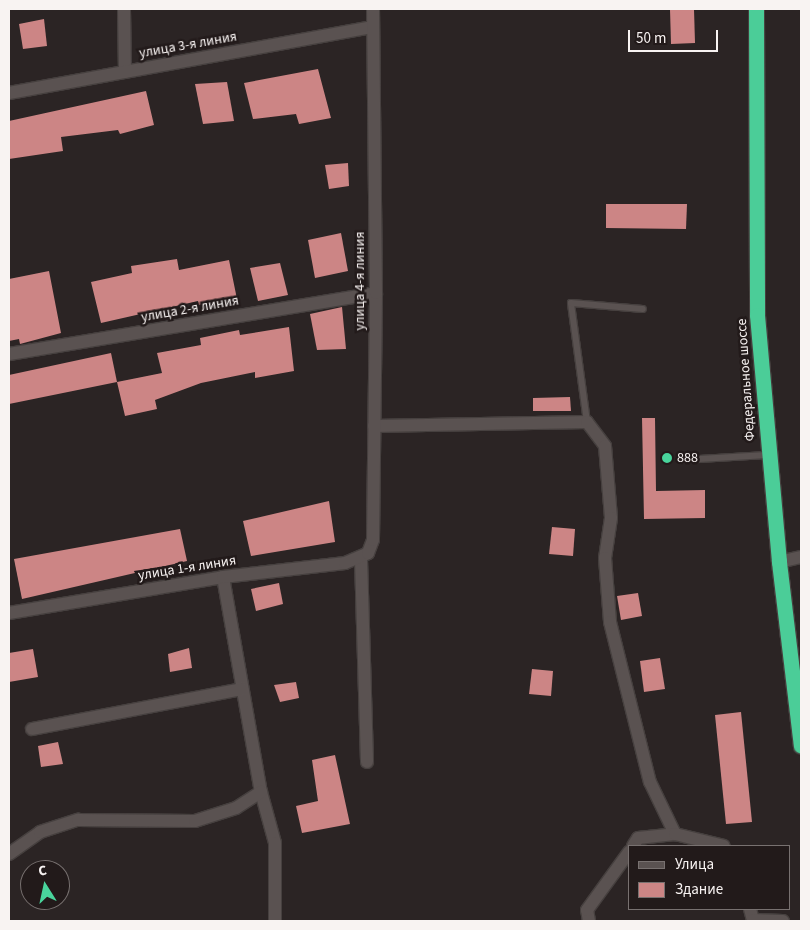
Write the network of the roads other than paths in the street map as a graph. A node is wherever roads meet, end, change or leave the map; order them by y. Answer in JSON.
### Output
{"nodes":[{"id":1,"x":124,"y":9,"type":"edge"},
{"id":2,"x":373,"y":9,"type":"edge"},
{"id":3,"x":756,"y":9,"type":"edge"},
{"id":4,"x":373,"y":27,"type":"junction"},
{"id":5,"x":125,"y":72,"type":"junction"},
{"id":6,"x":9,"y":93,"type":"edge"},
{"id":7,"x":376,"y":293,"type":"junction"},
{"id":8,"x":643,"y":309,"type":"dead end"},
{"id":9,"x":9,"y":354,"type":"edge"},
{"id":10,"x":587,"y":422,"type":"junction"},
{"id":11,"x":374,"y":426,"type":"junction"},
{"id":12,"x":768,"y":455,"type":"junction"},
{"id":13,"x":681,"y":460,"type":"dead end"},
{"id":14,"x":364,"y":556,"type":"junction"},
{"id":15,"x":801,"y":557,"type":"edge"},
{"id":16,"x":779,"y":562,"type":"junction"},
{"id":17,"x":224,"y":577,"type":"junction"},
{"id":18,"x":9,"y":613,"type":"edge"},
{"id":19,"x":242,"y":689,"type":"junction"},
{"id":20,"x":32,"y":729,"type":"dead end"},
{"id":21,"x":801,"y":746,"type":"edge"},
{"id":22,"x":367,"y":762,"type":"dead end"},
{"id":23,"x":260,"y":792,"type":"junction"},
{"id":24,"x":675,"y":834,"type":"junction"},
{"id":25,"x":634,"y":845,"type":"edge"},
{"id":26,"x":720,"y":845,"type":"edge"},
{"id":27,"x":628,"y":853,"type":"edge"},
{"id":28,"x":9,"y":854,"type":"edge"},
{"id":29,"x":750,"y":910,"type":"edge"},
{"id":30,"x":275,"y":921,"type":"edge"},
{"id":31,"x":589,"y":921,"type":"edge"},
{"id":32,"x":783,"y":921,"type":"edge"}],
"edges":[{"from":1,"to":5,"type":"street"},
{"from":2,"to":4,"type":"street","name":"улица 4-я линия"},
{"from":3,"to":12,"type":"highway","name":"Федеральное шоссе"},
{"from":4,"to":5,"type":"street","name":"улица 3-я линия"},
{"from":4,"to":7,"type":"street","name":"улица 4-я линия"},
{"from":5,"to":6,"type":"street","name":"улица 3-я линия"},
{"from":7,"to":9,"type":"street","name":"улица 2-я линия"},
{"from":7,"to":11,"type":"street","name":"улица 4-я линия"},
{"from":8,"to":10,"type":"lane"},
{"from":10,"to":11,"type":"street"},
{"from":10,"to":24,"type":"street"},
{"from":11,"to":14,"type":"street","name":"улица 4-я линия"},
{"from":12,"to":13,"type":"lane"},
{"from":12,"to":16,"type":"highway","name":"Федеральное шоссе"},
{"from":14,"to":17,"type":"street","name":"улица 1-я линия"},
{"from":14,"to":22,"type":"street","name":"улица 4-я линия"},
{"from":15,"to":16,"type":"street"},
{"from":16,"to":21,"type":"highway","name":"Федеральное шоссе"},
{"from":17,"to":18,"type":"street","name":"улица 1-я линия"},
{"from":17,"to":19,"type":"street"},
{"from":19,"to":20,"type":"street"},
{"from":19,"to":23,"type":"street"},
{"from":23,"to":28,"type":"street"},
{"from":23,"to":30,"type":"street"},
{"from":24,"to":25,"type":"street"},
{"from":24,"to":26,"type":"street"},
{"from":27,"to":31,"type":"street"},
{"from":29,"to":32,"type":"street"}]}
